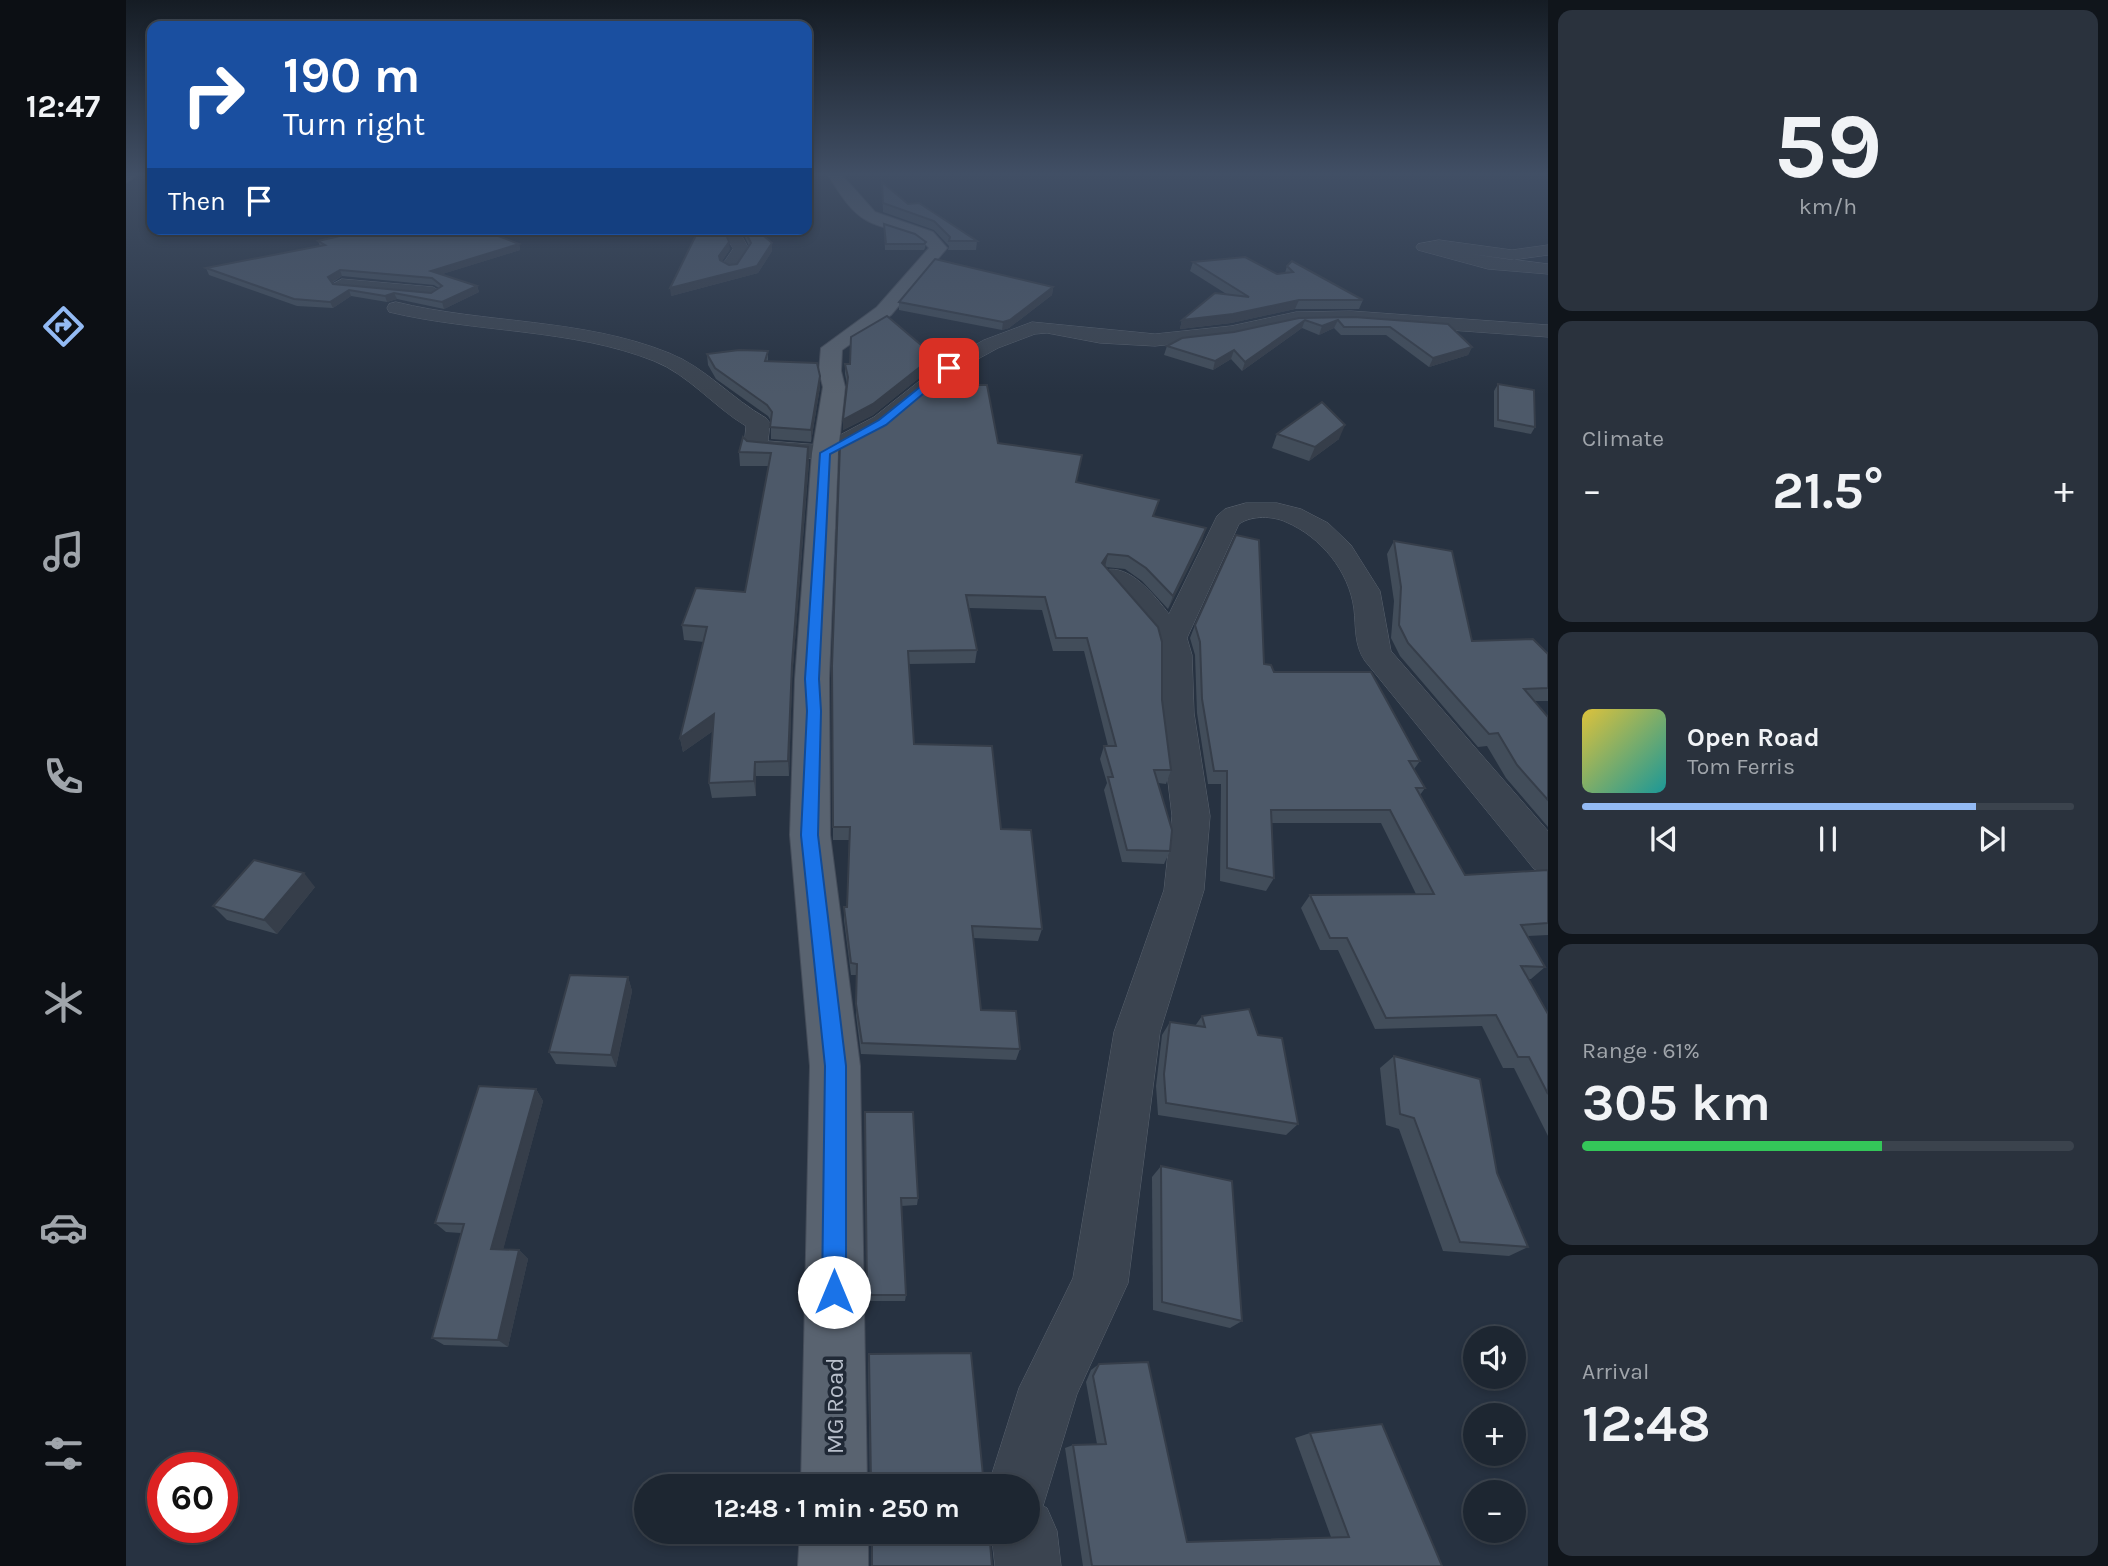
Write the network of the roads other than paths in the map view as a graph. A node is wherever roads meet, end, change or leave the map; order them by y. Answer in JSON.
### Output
{"nodes":[{"id":1,"x":740,"y":248,"type":"edge"},
{"id":2,"x":938,"y":248,"type":"edge"},
{"id":3,"x":1428,"y":248,"type":"edge"},
{"id":4,"x":1461,"y":248,"type":"edge"},
{"id":5,"x":1548,"y":250,"type":"edge"},
{"id":6,"x":731,"y":265,"type":"edge"},
{"id":7,"x":1548,"y":269,"type":"edge"},
{"id":8,"x":342,"y":284,"type":"edge"},
{"id":9,"x":396,"y":308,"type":"dead end"},
{"id":10,"x":540,"y":329,"type":"junction"},
{"id":11,"x":1548,"y":331,"type":"edge"},
{"id":12,"x":825,"y":453,"type":"junction"},
{"id":13,"x":1115,"y":576,"type":"edge"},
{"id":14,"x":1171,"y":638,"type":"junction"},
{"id":15,"x":1548,"y":858,"type":"edge"},
{"id":16,"x":834,"y":1474,"type":"edge"},
{"id":17,"x":1024,"y":1474,"type":"edge"},
{"id":18,"x":834,"y":1544,"type":"edge"},
{"id":19,"x":1025,"y":1544,"type":"edge"},
{"id":20,"x":833,"y":1566,"type":"edge"},
{"id":21,"x":1028,"y":1566,"type":"edge"}],
"edges":[{"from":1,"to":6,"type":"street"},
{"from":2,"to":12,"type":"main road","name":"MG Road"},
{"from":3,"to":7,"type":"street"},
{"from":4,"to":5,"type":"street"},
{"from":8,"to":10,"type":"street"},
{"from":9,"to":10,"type":"street"},
{"from":10,"to":12,"type":"street"},
{"from":11,"to":12,"type":"street"},
{"from":12,"to":16,"type":"main road","name":"MG Road"},
{"from":13,"to":14,"type":"street"},
{"from":14,"to":15,"type":"street"},
{"from":14,"to":17,"type":"street"},
{"from":18,"to":20,"type":"main road"},
{"from":19,"to":21,"type":"street"}]}
